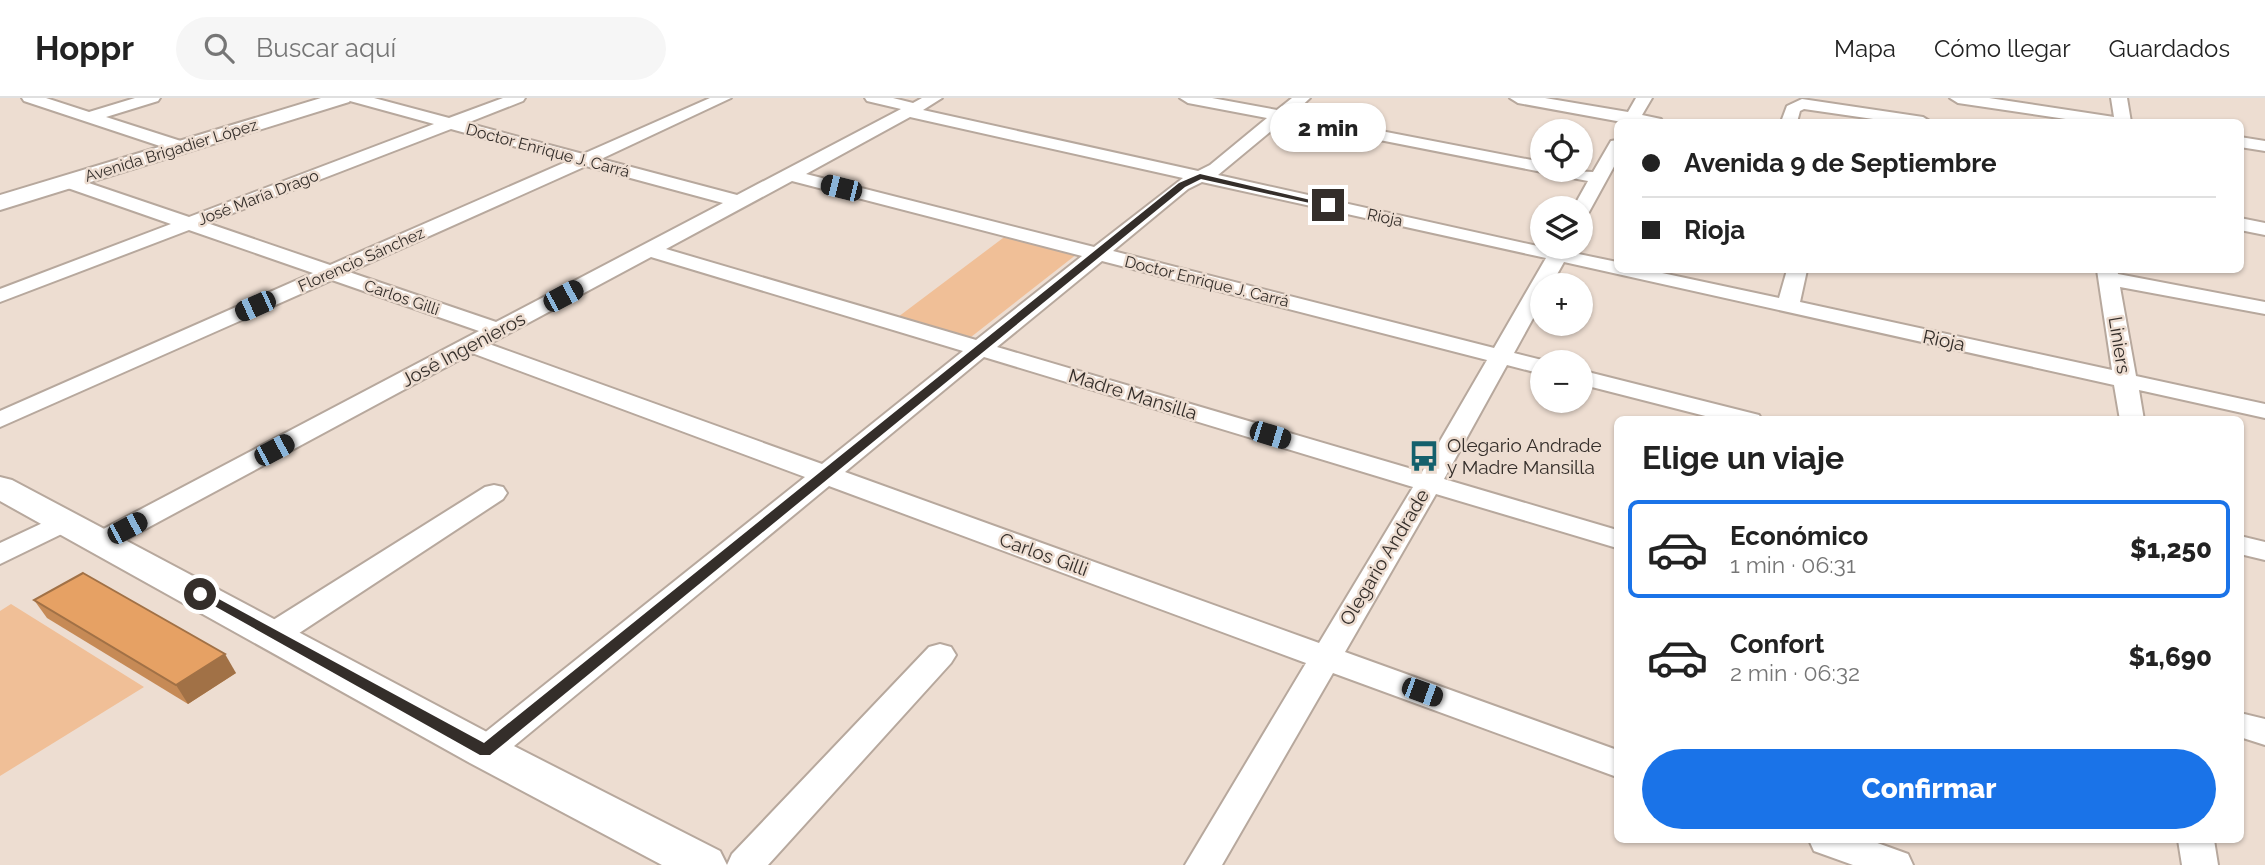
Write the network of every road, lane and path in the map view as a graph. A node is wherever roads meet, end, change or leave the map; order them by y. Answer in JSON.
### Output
{"nodes":[{"id":1,"x":30,"y":98,"type":"edge"},
{"id":2,"x":152,"y":98,"type":"edge"},
{"id":3,"x":342,"y":98,"type":"edge"},
{"id":4,"x":356,"y":98,"type":"edge"},
{"id":5,"x":517,"y":98,"type":"edge"},
{"id":6,"x":723,"y":98,"type":"edge"},
{"id":7,"x":873,"y":98,"type":"edge"},
{"id":8,"x":1188,"y":98,"type":"edge"},
{"id":9,"x":1302,"y":98,"type":"edge"},
{"id":10,"x":1518,"y":98,"type":"edge"},
{"id":11,"x":1644,"y":98,"type":"edge"},
{"id":12,"x":1958,"y":98,"type":"edge"},
{"id":13,"x":2119,"y":98,"type":"edge"},
{"id":14,"x":920,"y":106,"type":"edge"},
{"id":15,"x":1280,"y":116,"type":"junction"},
{"id":16,"x":90,"y":117,"type":"junction"},
{"id":17,"x":1626,"y":119,"type":"edge"},
{"id":18,"x":1632,"y":119,"type":"edge"},
{"id":19,"x":1790,"y":119,"type":"edge"},
{"id":20,"x":1903,"y":119,"type":"edge"},
{"id":21,"x":2074,"y":119,"type":"edge"},
{"id":22,"x":2122,"y":119,"type":"edge"},
{"id":23,"x":451,"y":123,"type":"junction"},
{"id":24,"x":2244,"y":142,"type":"edge"},
{"id":25,"x":2265,"y":145,"type":"edge"},
{"id":26,"x":181,"y":147,"type":"junction"},
{"id":27,"x":1614,"y":150,"type":"edge"},
{"id":28,"x":584,"y":160,"type":"junction"},
{"id":29,"x":1530,"y":165,"type":"edge"},
{"id":30,"x":790,"y":175,"type":"junction"},
{"id":31,"x":1200,"y":176,"type":"junction"},
{"id":32,"x":1593,"y":177,"type":"edge"},
{"id":33,"x":1599,"y":178,"type":"junction"},
{"id":34,"x":68,"y":182,"type":"junction"},
{"id":35,"x":1589,"y":196,"type":"edge"},
{"id":36,"x":740,"y":202,"type":"junction"},
{"id":37,"x":0,"y":203,"type":"edge"},
{"id":38,"x":190,"y":223,"type":"junction"},
{"id":39,"x":2244,"y":225,"type":"edge"},
{"id":40,"x":2265,"y":229,"type":"edge"},
{"id":41,"x":1530,"y":245,"type":"edge"},
{"id":42,"x":649,"y":250,"type":"junction"},
{"id":43,"x":1097,"y":253,"type":"junction"},
{"id":44,"x":1555,"y":259,"type":"edge"},
{"id":45,"x":1586,"y":259,"type":"edge"},
{"id":46,"x":1614,"y":267,"type":"edge"},
{"id":47,"x":331,"y":272,"type":"junction"},
{"id":48,"x":1636,"y":273,"type":"edge"},
{"id":49,"x":1796,"y":273,"type":"edge"},
{"id":50,"x":2108,"y":274,"type":"edge"},
{"id":51,"x":0,"y":296,"type":"edge"},
{"id":52,"x":1788,"y":306,"type":"junction"},
{"id":53,"x":2265,"y":308,"type":"edge"},
{"id":54,"x":498,"y":330,"type":"junction"},
{"id":55,"x":471,"y":345,"type":"junction"},
{"id":56,"x":979,"y":348,"type":"junction"},
{"id":57,"x":1500,"y":356,"type":"junction"},
{"id":58,"x":1530,"y":364,"type":"edge"},
{"id":59,"x":1593,"y":380,"type":"edge"},
{"id":60,"x":2126,"y":380,"type":"junction"},
{"id":61,"x":2265,"y":411,"type":"edge"},
{"id":62,"x":1734,"y":416,"type":"edge"},
{"id":63,"x":2131,"y":416,"type":"edge"},
{"id":64,"x":0,"y":420,"type":"edge"},
{"id":65,"x":825,"y":473,"type":"junction"},
{"id":66,"x":1429,"y":483,"type":"junction"},
{"id":67,"x":0,"y":487,"type":"edge"},
{"id":68,"x":494,"y":493,"type":"dead end"},
{"id":69,"x":64,"y":522,"type":"junction"},
{"id":70,"x":1614,"y":538,"type":"edge"},
{"id":71,"x":102,"y":541,"type":"junction"},
{"id":72,"x":2244,"y":546,"type":"edge"},
{"id":73,"x":2265,"y":551,"type":"edge"},
{"id":74,"x":0,"y":555,"type":"edge"},
{"id":75,"x":272,"y":635,"type":"junction"},
{"id":76,"x":940,"y":655,"type":"dead end"},
{"id":77,"x":1325,"y":657,"type":"junction"},
{"id":78,"x":2244,"y":726,"type":"edge"},
{"id":79,"x":2265,"y":732,"type":"edge"},
{"id":80,"x":485,"y":751,"type":"junction"},
{"id":81,"x":1614,"y":763,"type":"edge"},
{"id":82,"x":1834,"y":843,"type":"edge"},
{"id":83,"x":2196,"y":843,"type":"edge"},
{"id":84,"x":704,"y":865,"type":"edge"},
{"id":85,"x":745,"y":865,"type":"edge"},
{"id":86,"x":1203,"y":865,"type":"edge"},
{"id":87,"x":1895,"y":865,"type":"edge"},
{"id":88,"x":2200,"y":865,"type":"edge"}],
"edges":[{"from":1,"to":16,"type":"street"},
{"from":2,"to":16,"type":"street"},
{"from":3,"to":26,"type":"street","name":"Avenida Brigadier López"},
{"from":4,"to":23,"type":"street","name":"Doctor Enrique J. Carrá"},
{"from":5,"to":23,"type":"street","name":"José María Drago"},
{"from":6,"to":28,"type":"street","name":"Florencio Sánchez"},
{"from":7,"to":14,"type":"street","name":"Rioja"},
{"from":8,"to":15,"type":"street"},
{"from":9,"to":15,"type":"street"},
{"from":10,"to":17,"type":"street"},
{"from":11,"to":18,"type":"street"},
{"from":12,"to":21,"type":"street"},
{"from":13,"to":22,"type":"street"},
{"from":14,"to":30,"type":"street","name":"José Ingenieros"},
{"from":14,"to":31,"type":"street","name":"Rioja"},
{"from":15,"to":29,"type":"street"},
{"from":15,"to":31,"type":"street"},
{"from":16,"to":26,"type":"street"},
{"from":19,"to":20,"type":"street"},
{"from":23,"to":28,"type":"street","name":"Doctor Enrique J. Carrá"},
{"from":23,"to":38,"type":"street","name":"José María Drago"},
{"from":24,"to":25,"type":"street"},
{"from":26,"to":34,"type":"street","name":"Avenida Brigadier López"},
{"from":27,"to":33,"type":"street"},
{"from":28,"to":36,"type":"street","name":"Doctor Enrique J. Carrá"},
{"from":28,"to":47,"type":"street","name":"Florencio Sánchez"},
{"from":30,"to":36,"type":"street","name":"José Ingenieros"},
{"from":30,"to":43,"type":"street","name":"Doctor Enrique J. Carrá"},
{"from":31,"to":41,"type":"street","name":"Rioja"},
{"from":31,"to":43,"type":"street"},
{"from":32,"to":33,"type":"street"},
{"from":33,"to":35,"type":"street"},
{"from":34,"to":37,"type":"street","name":"Avenida Brigadier López"},
{"from":34,"to":38,"type":"street","name":"Carlos Gilli"},
{"from":36,"to":42,"type":"street","name":"José Ingenieros"},
{"from":38,"to":47,"type":"street","name":"Carlos Gilli"},
{"from":38,"to":51,"type":"street","name":"José María Drago"},
{"from":39,"to":40,"type":"street"},
{"from":42,"to":54,"type":"street","name":"José Ingenieros"},
{"from":42,"to":56,"type":"street","name":"Madre Mansilla"},
{"from":43,"to":56,"type":"street"},
{"from":43,"to":57,"type":"street","name":"Doctor Enrique J. Carrá"},
{"from":44,"to":57,"type":"street","name":"Olegario Andrade"},
{"from":45,"to":46,"type":"street","name":"Rioja"},
{"from":47,"to":54,"type":"street","name":"Carlos Gilli"},
{"from":47,"to":64,"type":"street","name":"Florencio Sánchez"},
{"from":48,"to":52,"type":"street","name":"Rioja"},
{"from":49,"to":52,"type":"street"},
{"from":50,"to":53,"type":"street"},
{"from":50,"to":60,"type":"street","name":"Liniers"},
{"from":52,"to":60,"type":"street","name":"Rioja"},
{"from":54,"to":55,"type":"street","name":"José Ingenieros"},
{"from":55,"to":65,"type":"street","name":"Carlos Gilli"},
{"from":55,"to":71,"type":"street","name":"José Ingenieros"},
{"from":56,"to":65,"type":"street"},
{"from":56,"to":66,"type":"street","name":"Madre Mansilla"},
{"from":57,"to":58,"type":"street","name":"Doctor Enrique J. Carrá"},
{"from":57,"to":66,"type":"street","name":"Olegario Andrade"},
{"from":59,"to":62,"type":"street"},
{"from":60,"to":61,"type":"street","name":"Rioja"},
{"from":60,"to":63,"type":"street","name":"Liniers"},
{"from":65,"to":77,"type":"street","name":"Carlos Gilli"},
{"from":65,"to":80,"type":"street"},
{"from":66,"to":70,"type":"street","name":"Madre Mansilla"},
{"from":66,"to":77,"type":"street","name":"Olegario Andrade"},
{"from":67,"to":69,"type":"street"},
{"from":68,"to":75,"type":"street"},
{"from":69,"to":71,"type":"street"},
{"from":69,"to":74,"type":"street"},
{"from":71,"to":75,"type":"street"},
{"from":72,"to":73,"type":"street"},
{"from":75,"to":80,"type":"street"},
{"from":76,"to":85,"type":"street"},
{"from":77,"to":81,"type":"street","name":"Carlos Gilli"},
{"from":77,"to":86,"type":"street","name":"Olegario Andrade"},
{"from":78,"to":79,"type":"street"},
{"from":80,"to":84,"type":"street"},
{"from":82,"to":87,"type":"street"},
{"from":83,"to":88,"type":"street"}]}
